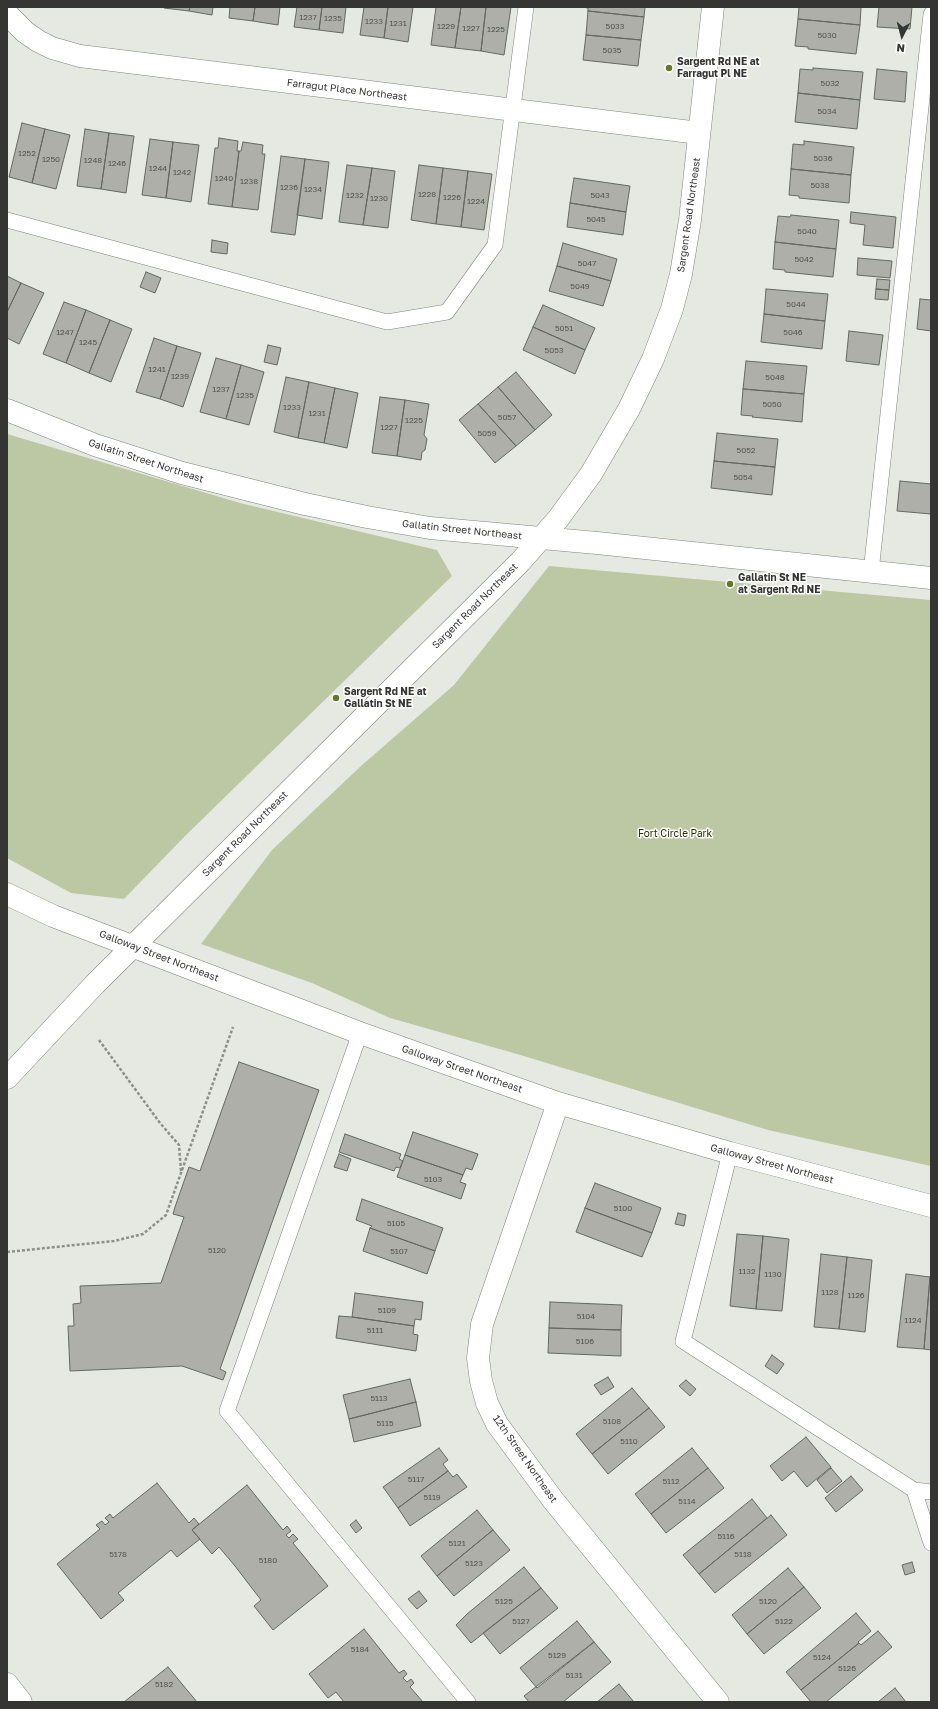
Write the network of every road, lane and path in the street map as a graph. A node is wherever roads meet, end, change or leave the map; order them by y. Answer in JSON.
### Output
{"nodes":[{"id":1,"x":526,"y":7,"type":"edge"},
{"id":2,"x":713,"y":7,"type":"edge"},
{"id":3,"x":7,"y":14,"type":"edge"},
{"id":4,"x":931,"y":14,"type":"edge"},
{"id":5,"x":514,"y":111,"type":"junction"},
{"id":6,"x":699,"y":133,"type":"junction"},
{"id":7,"x":7,"y":220,"type":"edge"},
{"id":8,"x":7,"y":410,"type":"edge"},
{"id":9,"x":542,"y":538,"type":"junction"},
{"id":10,"x":871,"y":572,"type":"junction"},
{"id":11,"x":931,"y":578,"type":"edge"},
{"id":12,"x":7,"y":894,"type":"edge"},
{"id":13,"x":133,"y":946,"type":"junction"},
{"id":14,"x":234,"y":1027,"type":"dead end"},
{"id":15,"x":360,"y":1033,"type":"junction"},
{"id":16,"x":98,"y":1040,"type":"dead end"},
{"id":17,"x":7,"y":1078,"type":"edge"},
{"id":18,"x":558,"y":1103,"type":"junction"},
{"id":19,"x":730,"y":1153,"type":"junction"},
{"id":20,"x":181,"y":1174,"type":"junction"},
{"id":21,"x":931,"y":1206,"type":"edge"},
{"id":22,"x":7,"y":1252,"type":"edge"},
{"id":23,"x":914,"y":1490,"type":"junction"},
{"id":24,"x":931,"y":1492,"type":"edge"},
{"id":25,"x":931,"y":1543,"type":"edge"},
{"id":26,"x":7,"y":1684,"type":"edge"},
{"id":27,"x":22,"y":1702,"type":"edge"},
{"id":28,"x":468,"y":1702,"type":"edge"},
{"id":29,"x":718,"y":1702,"type":"edge"}],
"edges":[{"from":1,"to":5,"type":"lane"},
{"from":2,"to":6,"type":"street","name":"Sargent Road Northeast"},
{"from":3,"to":5,"type":"street","name":"Farragut Place Northeast"},
{"from":4,"to":10,"type":"lane"},
{"from":5,"to":6,"type":"street","name":"Farragut Place Northeast"},
{"from":5,"to":7,"type":"lane"},
{"from":6,"to":9,"type":"street","name":"Sargent Road Northeast"},
{"from":8,"to":9,"type":"street","name":"Gallatin Street Northeast"},
{"from":9,"to":10,"type":"street","name":"Gallatin Street Northeast"},
{"from":9,"to":13,"type":"street","name":"Sargent Road Northeast"},
{"from":10,"to":11,"type":"street","name":"Gallatin Street Northeast"},
{"from":12,"to":13,"type":"street","name":"Galloway Street Northeast"},
{"from":13,"to":15,"type":"street","name":"Galloway Street Northeast"},
{"from":13,"to":17,"type":"street","name":"Sargent Road Northeast"},
{"from":14,"to":20,"type":"path"},
{"from":15,"to":18,"type":"street","name":"Galloway Street Northeast"},
{"from":15,"to":28,"type":"lane"},
{"from":16,"to":20,"type":"path"},
{"from":18,"to":19,"type":"street","name":"Galloway Street Northeast"},
{"from":18,"to":29,"type":"street","name":"12th Street Northeast"},
{"from":19,"to":21,"type":"street","name":"Galloway Street Northeast"},
{"from":19,"to":23,"type":"lane"},
{"from":20,"to":22,"type":"path"},
{"from":23,"to":24,"type":"lane"},
{"from":23,"to":25,"type":"lane"},
{"from":26,"to":27,"type":"street"}]}
